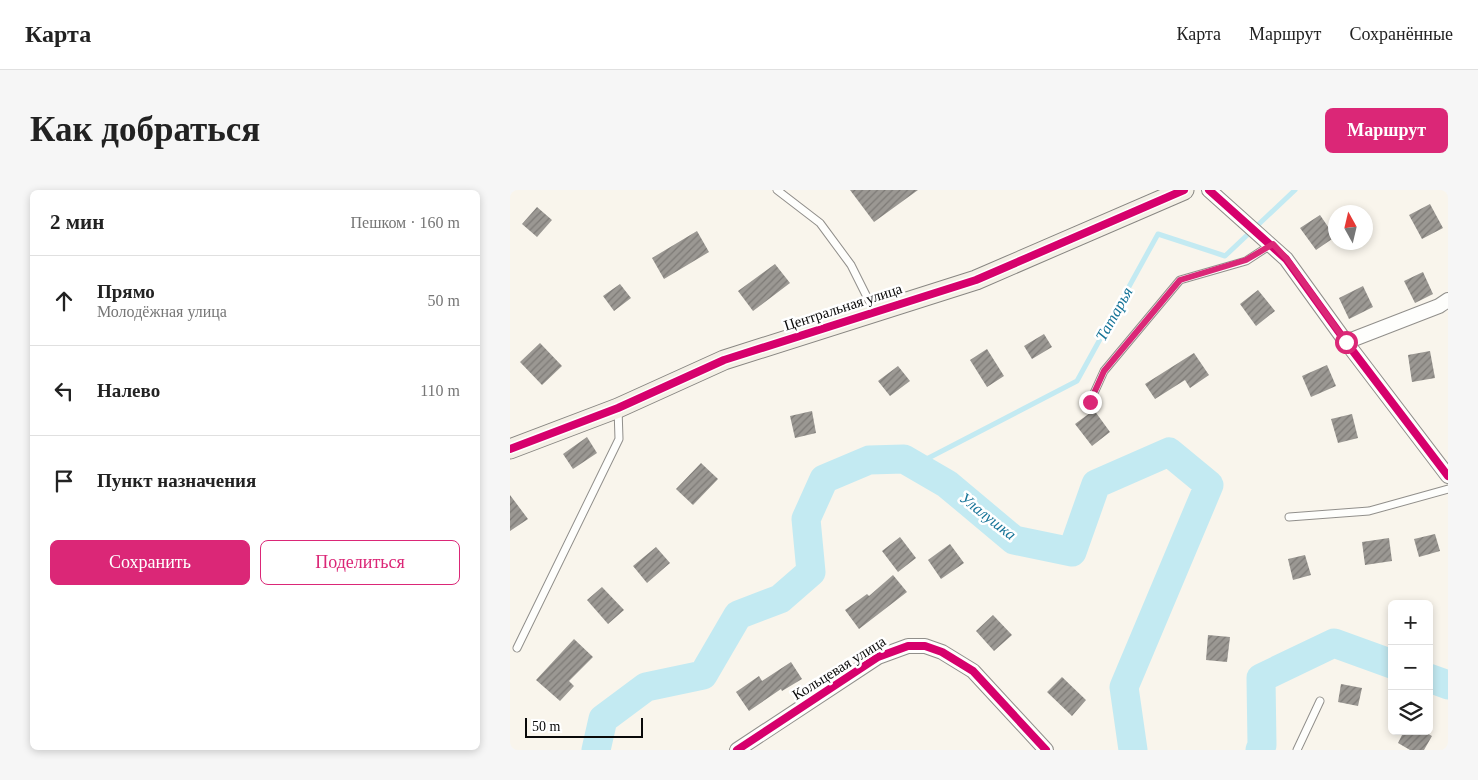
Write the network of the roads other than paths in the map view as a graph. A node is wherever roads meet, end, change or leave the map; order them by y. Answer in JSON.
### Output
{"nodes":[{"id":1,"x":777,"y":190,"type":"edge"},
{"id":2,"x":1209,"y":190,"type":"edge"},
{"id":3,"x":1169,"y":192,"type":"edge"},
{"id":4,"x":1269,"y":241,"type":"junction"},
{"id":5,"x":1448,"y":300,"type":"edge"},
{"id":6,"x":874,"y":312,"type":"junction"},
{"id":7,"x":1346,"y":342,"type":"junction"},
{"id":8,"x":1090,"y":402,"type":"dead end"},
{"id":9,"x":618,"y":408,"type":"junction"},
{"id":10,"x":510,"y":449,"type":"edge"},
{"id":11,"x":1448,"y":476,"type":"edge"},
{"id":12,"x":1448,"y":489,"type":"edge"},
{"id":13,"x":1289,"y":517,"type":"dead end"},
{"id":14,"x":517,"y":648,"type":"dead end"},
{"id":15,"x":1320,"y":701,"type":"dead end"},
{"id":16,"x":737,"y":750,"type":"edge"},
{"id":17,"x":1046,"y":750,"type":"edge"},
{"id":18,"x":1296,"y":750,"type":"edge"}],
"edges":[{"from":1,"to":6,"type":"lane"},
{"from":2,"to":4,"type":"street"},
{"from":3,"to":6,"type":"street","name":"Центральная улица"},
{"from":4,"to":7,"type":"street"},
{"from":4,"to":8,"type":"lane"},
{"from":5,"to":7,"type":"street"},
{"from":6,"to":9,"type":"street","name":"Центральная улица"},
{"from":7,"to":11,"type":"street"},
{"from":9,"to":10,"type":"street","name":"Центральная улица"},
{"from":9,"to":14,"type":"lane"},
{"from":12,"to":13,"type":"lane"},
{"from":15,"to":18,"type":"lane"},
{"from":16,"to":17,"type":"street","name":"Кольцевая улица"}]}
